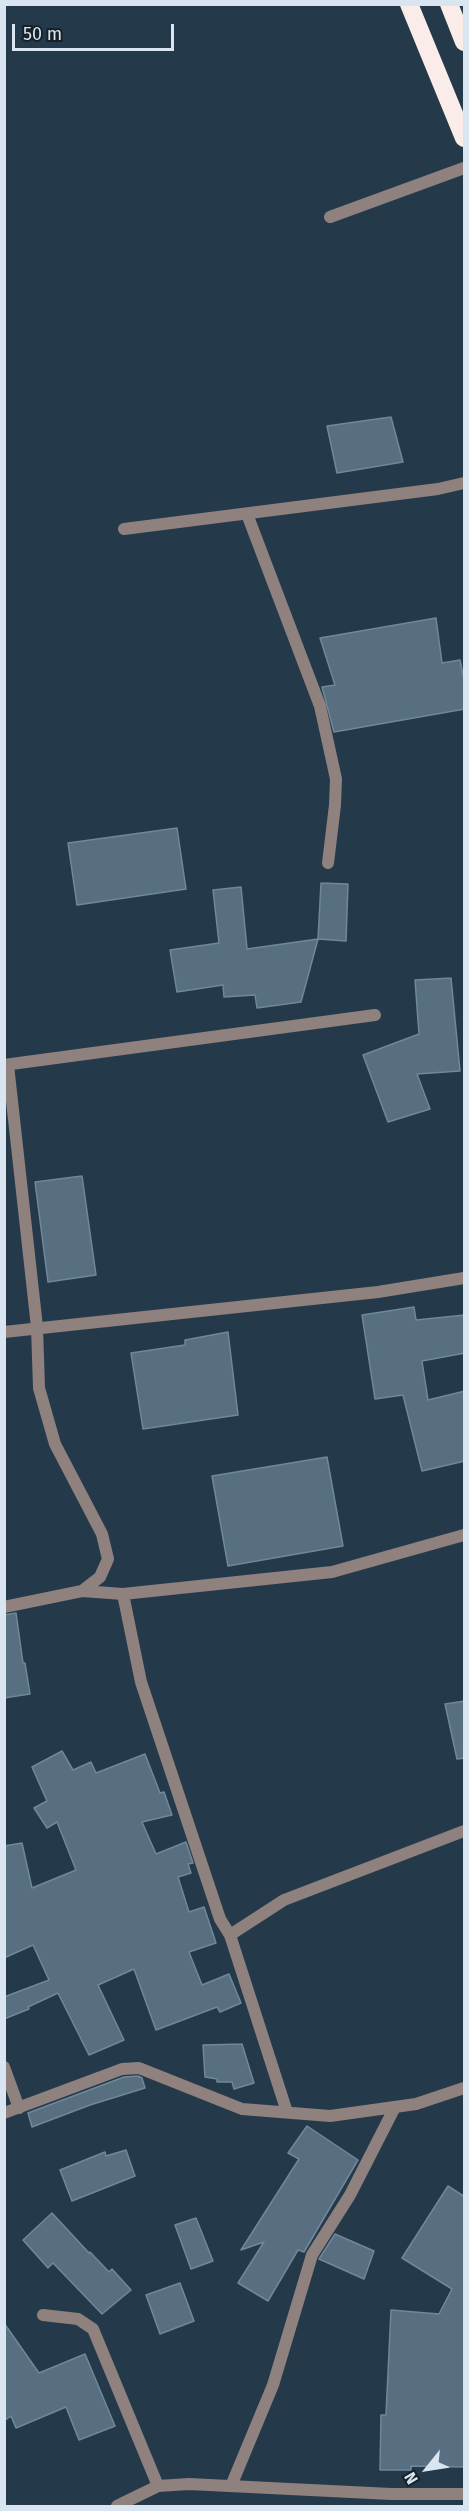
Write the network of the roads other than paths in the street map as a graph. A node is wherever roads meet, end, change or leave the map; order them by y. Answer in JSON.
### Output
{"nodes":[{"id":1,"x":409,"y":4,"type":"edge"},
{"id":2,"x":448,"y":4,"type":"edge"},
{"id":3,"x":465,"y":42,"type":"edge"},
{"id":4,"x":465,"y":138,"type":"edge"},
{"id":5,"x":465,"y":168,"type":"edge"},
{"id":6,"x":330,"y":217,"type":"dead end"},
{"id":7,"x":465,"y":483,"type":"edge"},
{"id":8,"x":247,"y":514,"type":"junction"},
{"id":9,"x":124,"y":529,"type":"dead end"},
{"id":10,"x":328,"y":863,"type":"dead end"},
{"id":11,"x":375,"y":1016,"type":"dead end"},
{"id":12,"x":6,"y":1065,"type":"edge"},
{"id":13,"x":465,"y":1278,"type":"edge"},
{"id":14,"x":37,"y":1327,"type":"junction"},
{"id":15,"x":4,"y":1332,"type":"edge"},
{"id":16,"x":465,"y":1535,"type":"edge"},
{"id":17,"x":82,"y":1592,"type":"junction"},
{"id":18,"x":123,"y":1594,"type":"junction"},
{"id":19,"x":4,"y":1607,"type":"edge"},
{"id":20,"x":465,"y":1831,"type":"edge"},
{"id":21,"x":230,"y":1935,"type":"junction"},
{"id":22,"x":4,"y":2067,"type":"edge"},
{"id":23,"x":465,"y":2088,"type":"edge"},
{"id":24,"x":395,"y":2107,"type":"junction"},
{"id":25,"x":19,"y":2108,"type":"junction"},
{"id":26,"x":287,"y":2112,"type":"junction"},
{"id":27,"x":4,"y":2113,"type":"edge"},
{"id":28,"x":43,"y":2315,"type":"dead end"},
{"id":29,"x":158,"y":2486,"type":"junction"},
{"id":30,"x":231,"y":2486,"type":"junction"},
{"id":31,"x":465,"y":2494,"type":"edge"},
{"id":32,"x":117,"y":2506,"type":"edge"}],
"edges":[{"from":1,"to":4,"type":"highway"},
{"from":2,"to":3,"type":"highway"},
{"from":5,"to":6,"type":"street"},
{"from":7,"to":8,"type":"street"},
{"from":8,"to":9,"type":"street"},
{"from":8,"to":10,"type":"street"},
{"from":11,"to":12,"type":"street"},
{"from":12,"to":14,"type":"street"},
{"from":13,"to":14,"type":"street"},
{"from":14,"to":15,"type":"street"},
{"from":14,"to":17,"type":"street"},
{"from":16,"to":18,"type":"street"},
{"from":17,"to":18,"type":"street"},
{"from":17,"to":19,"type":"street"},
{"from":18,"to":21,"type":"street"},
{"from":20,"to":21,"type":"street"},
{"from":21,"to":26,"type":"street"},
{"from":22,"to":25,"type":"street"},
{"from":23,"to":24,"type":"street"},
{"from":24,"to":26,"type":"street"},
{"from":24,"to":30,"type":"street"},
{"from":25,"to":26,"type":"street"},
{"from":25,"to":27,"type":"street"},
{"from":28,"to":29,"type":"street"},
{"from":29,"to":30,"type":"street"},
{"from":29,"to":32,"type":"street"},
{"from":30,"to":31,"type":"street"}]}
